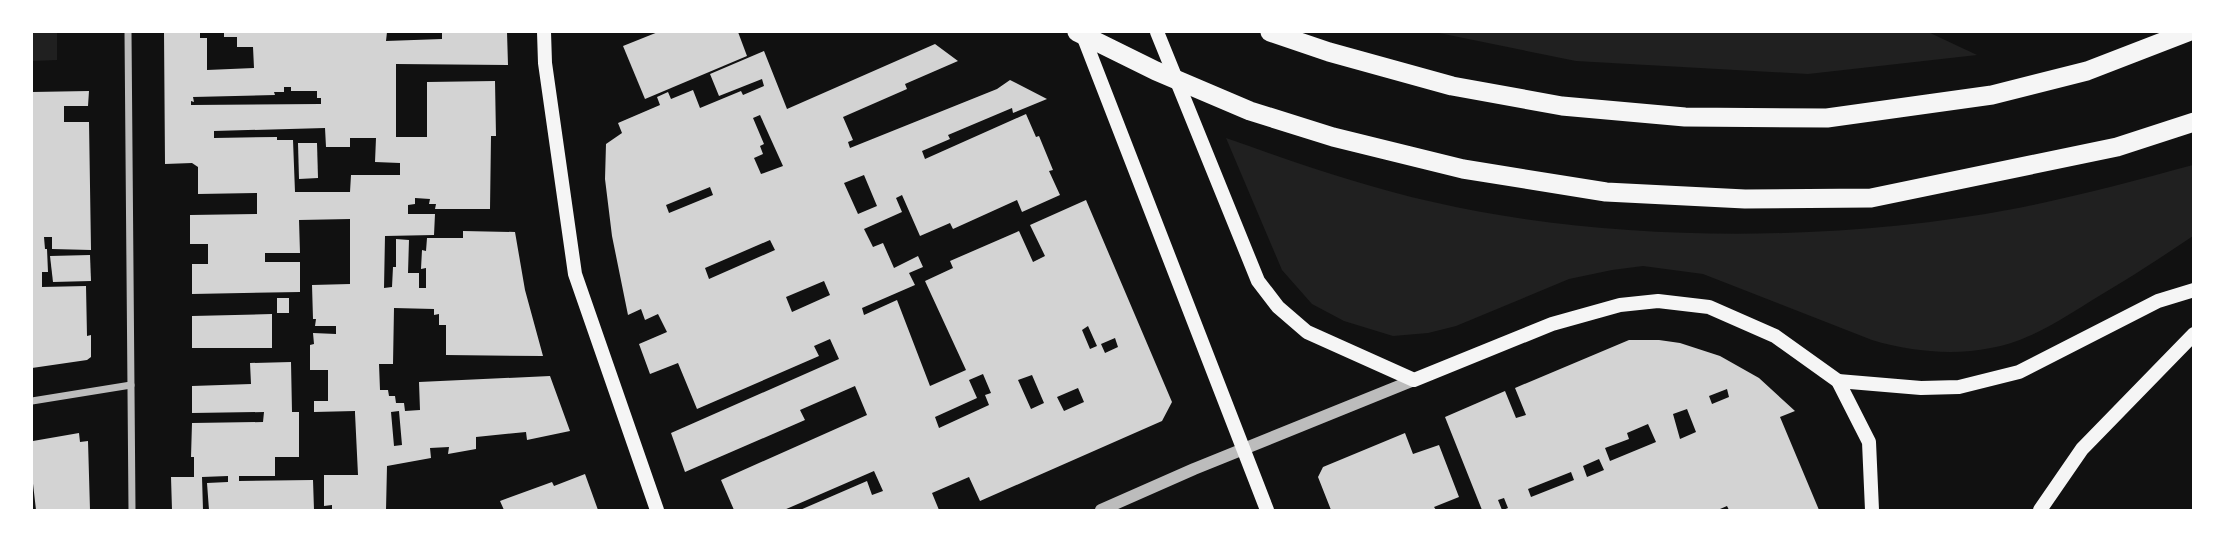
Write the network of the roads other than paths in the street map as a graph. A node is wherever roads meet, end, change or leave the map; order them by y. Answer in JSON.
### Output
{"nodes":[{"id":1,"x":128,"y":32,"type":"edge"},
{"id":2,"x":544,"y":32,"type":"edge"},
{"id":3,"x":1079,"y":32,"type":"edge"},
{"id":4,"x":1157,"y":32,"type":"edge"},
{"id":5,"x":1270,"y":32,"type":"edge"},
{"id":6,"x":2188,"y":32,"type":"edge"},
{"id":7,"x":2193,"y":122,"type":"edge"},
{"id":8,"x":2193,"y":290,"type":"edge"},
{"id":9,"x":2193,"y":334,"type":"edge"},
{"id":10,"x":1415,"y":380,"type":"junction"},
{"id":11,"x":1838,"y":381,"type":"junction"},
{"id":12,"x":131,"y":385,"type":"junction"},
{"id":13,"x":32,"y":401,"type":"edge"},
{"id":14,"x":1242,"y":450,"type":"junction"},
{"id":15,"x":132,"y":510,"type":"edge"},
{"id":16,"x":657,"y":510,"type":"edge"},
{"id":17,"x":1101,"y":510,"type":"edge"},
{"id":18,"x":1267,"y":510,"type":"edge"},
{"id":19,"x":1872,"y":510,"type":"edge"},
{"id":20,"x":2040,"y":510,"type":"edge"}],
"edges":[{"from":1,"to":12,"type":"street"},
{"from":2,"to":16,"type":"main road"},
{"from":3,"to":7,"type":"highway"},
{"from":3,"to":14,"type":"main road"},
{"from":4,"to":10,"type":"main road"},
{"from":5,"to":6,"type":"highway"},
{"from":8,"to":11,"type":"main road"},
{"from":9,"to":20,"type":"main road"},
{"from":10,"to":11,"type":"main road"},
{"from":10,"to":14,"type":"street"},
{"from":11,"to":19,"type":"main road"},
{"from":12,"to":13,"type":"street"},
{"from":12,"to":15,"type":"street"},
{"from":14,"to":17,"type":"street"},
{"from":14,"to":18,"type":"main road"}]}
